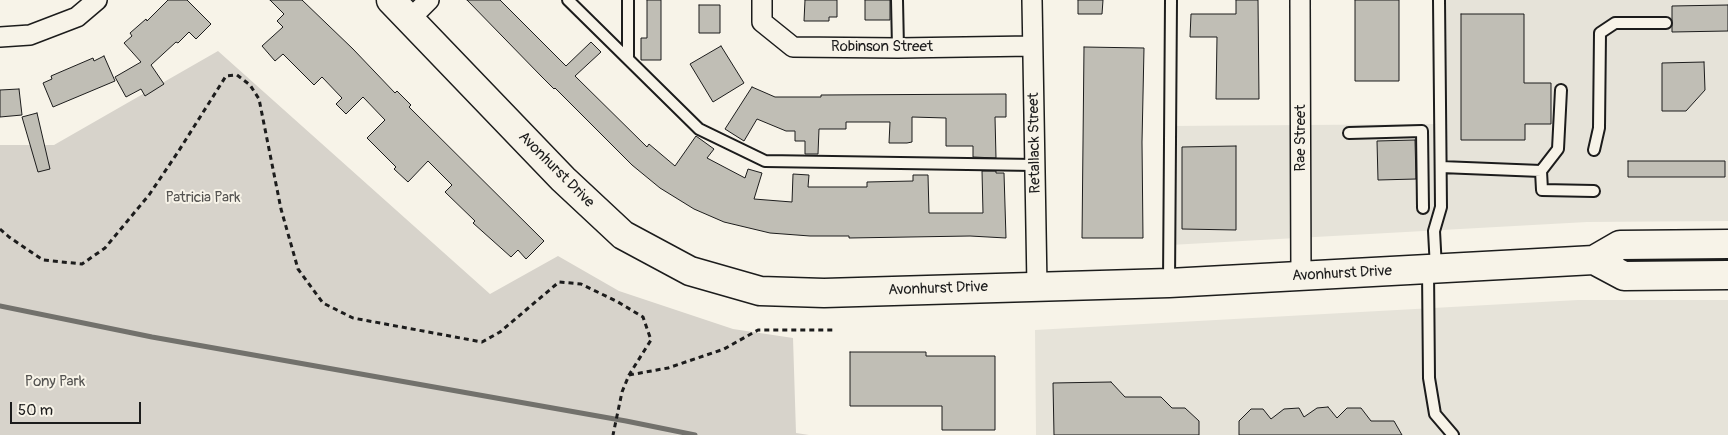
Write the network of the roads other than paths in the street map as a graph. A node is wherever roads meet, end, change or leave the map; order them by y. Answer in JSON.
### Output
{"nodes":[{"id":1,"x":97,"y":0,"type":"edge"},
{"id":2,"x":391,"y":0,"type":"edge"},
{"id":3,"x":429,"y":0,"type":"edge"},
{"id":4,"x":568,"y":0,"type":"edge"},
{"id":5,"x":628,"y":0,"type":"edge"},
{"id":6,"x":762,"y":0,"type":"edge"},
{"id":7,"x":897,"y":0,"type":"edge"},
{"id":8,"x":1032,"y":0,"type":"edge"},
{"id":9,"x":1171,"y":0,"type":"edge"},
{"id":10,"x":1300,"y":0,"type":"edge"},
{"id":11,"x":1440,"y":0,"type":"edge"},
{"id":12,"x":410,"y":19,"type":"junction"},
{"id":13,"x":1666,"y":23,"type":"dead end"},
{"id":14,"x":0,"y":37,"type":"edge"},
{"id":15,"x":1032,"y":46,"type":"junction"},
{"id":16,"x":898,"y":48,"type":"junction"},
{"id":17,"x":628,"y":58,"type":"junction"},
{"id":18,"x":1561,"y":90,"type":"dead end"},
{"id":19,"x":1349,"y":133,"type":"dead end"},
{"id":20,"x":1594,"y":150,"type":"dead end"},
{"id":21,"x":1035,"y":165,"type":"junction"},
{"id":22,"x":1441,"y":166,"type":"junction"},
{"id":23,"x":1542,"y":171,"type":"junction"},
{"id":24,"x":1594,"y":191,"type":"dead end"},
{"id":25,"x":1423,"y":208,"type":"dead end"},
{"id":26,"x":1728,"y":244,"type":"edge"},
{"id":27,"x":1594,"y":260,"type":"junction"},
{"id":28,"x":1432,"y":269,"type":"junction"},
{"id":29,"x":1728,"y":275,"type":"edge"},
{"id":30,"x":1301,"y":276,"type":"junction"},
{"id":31,"x":1169,"y":283,"type":"junction"},
{"id":32,"x":1038,"y":286,"type":"junction"},
{"id":33,"x":1452,"y":435,"type":"edge"}],
"edges":[{"from":1,"to":14,"type":"street"},
{"from":2,"to":12,"type":"street","name":"Avonhurst Drive"},
{"from":3,"to":12,"type":"street"},
{"from":4,"to":17,"type":"lane"},
{"from":5,"to":17,"type":"lane"},
{"from":6,"to":16,"type":"street","name":"Robinson Street"},
{"from":7,"to":16,"type":"lane"},
{"from":8,"to":15,"type":"street","name":"Retallack Street"},
{"from":9,"to":31,"type":"lane"},
{"from":10,"to":30,"type":"street","name":"Rae Street"},
{"from":11,"to":22,"type":"lane"},
{"from":12,"to":32,"type":"street","name":"Avonhurst Drive"},
{"from":13,"to":20,"type":"lane"},
{"from":15,"to":16,"type":"street","name":"Robinson Street"},
{"from":15,"to":21,"type":"street","name":"Retallack Street"},
{"from":17,"to":21,"type":"lane"},
{"from":18,"to":23,"type":"lane"},
{"from":19,"to":25,"type":"lane"},
{"from":21,"to":32,"type":"street","name":"Retallack Street"},
{"from":22,"to":23,"type":"lane"},
{"from":22,"to":28,"type":"lane"},
{"from":23,"to":24,"type":"lane"},
{"from":26,"to":27,"type":"street","name":"Avonhurst Drive"},
{"from":27,"to":28,"type":"street","name":"Avonhurst Drive"},
{"from":27,"to":29,"type":"street"},
{"from":28,"to":30,"type":"street","name":"Avonhurst Drive"},
{"from":28,"to":33,"type":"lane"},
{"from":30,"to":31,"type":"street","name":"Avonhurst Drive"},
{"from":31,"to":32,"type":"street","name":"Avonhurst Drive"}]}
